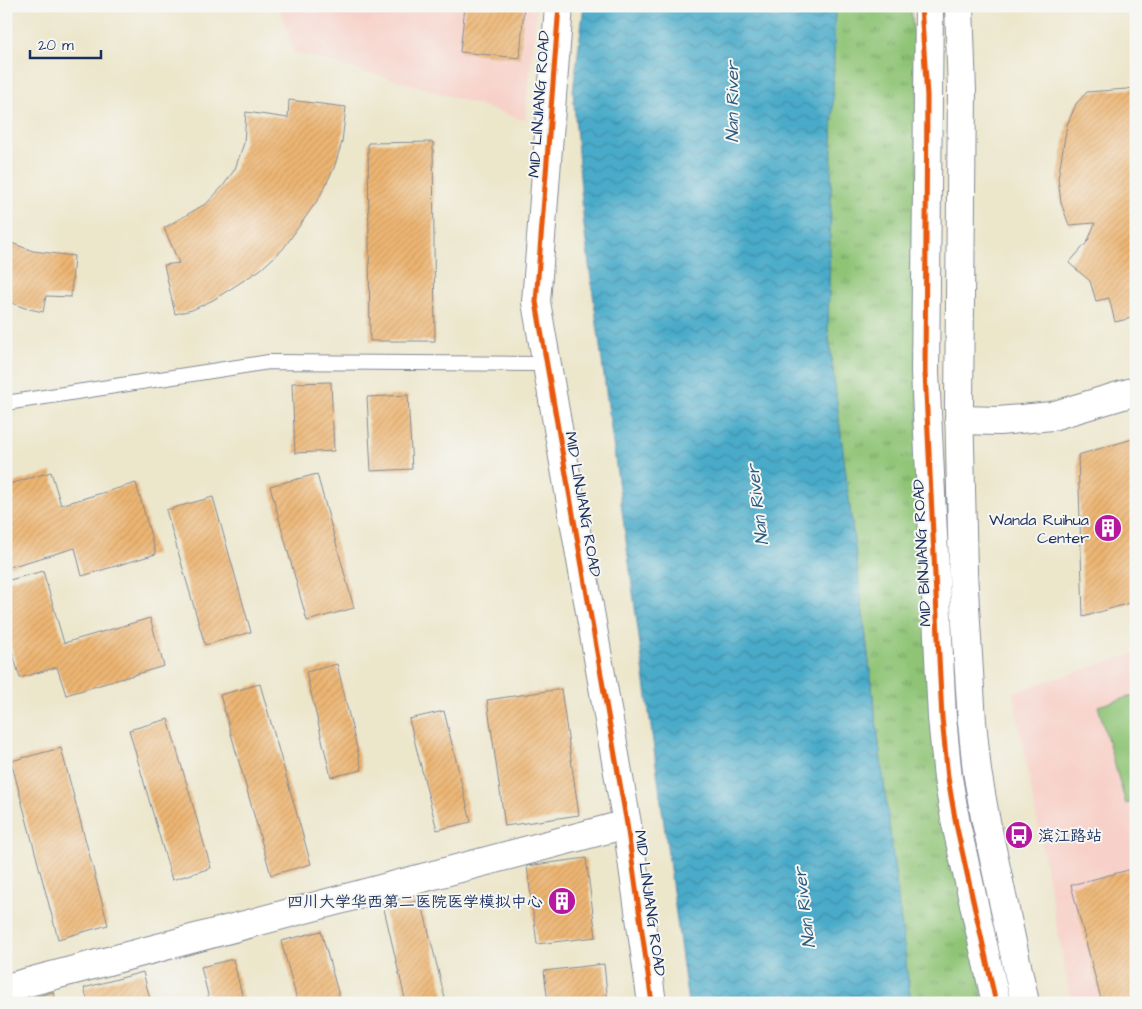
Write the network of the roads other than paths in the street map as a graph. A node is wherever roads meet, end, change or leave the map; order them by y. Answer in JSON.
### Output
{"nodes":[{"id":1,"x":558,"y":6,"type":"edge"},
{"id":2,"x":921,"y":6,"type":"edge"},
{"id":3,"x":929,"y":6,"type":"edge"},
{"id":4,"x":959,"y":6,"type":"edge"},
{"id":5,"x":971,"y":6,"type":"edge"},
{"id":6,"x":962,"y":92,"type":"junction"},
{"id":7,"x":928,"y":96,"type":"junction"},
{"id":8,"x":546,"y":364,"type":"junction"},
{"id":9,"x":1136,"y":391,"type":"edge"},
{"id":10,"x":6,"y":402,"type":"edge"},
{"id":11,"x":959,"y":420,"type":"junction"},
{"id":12,"x":627,"y":824,"type":"junction"},
{"id":13,"x":6,"y":988,"type":"edge"},
{"id":14,"x":652,"y":1003,"type":"edge"},
{"id":15,"x":996,"y":1003,"type":"edge"},
{"id":16,"x":1025,"y":1003,"type":"edge"}],
"edges":[{"from":1,"to":8,"type":"main road","name":"MID LINJIANG ROAD"},
{"from":2,"to":7,"type":"main road","name":"MID BINJIANG ROAD"},
{"from":3,"to":7,"type":"main road","name":"MID BINJIANG ROAD"},
{"from":4,"to":6,"type":"main road"},
{"from":5,"to":6,"type":"main road"},
{"from":6,"to":11,"type":"main road"},
{"from":7,"to":15,"type":"main road","name":"MID BINJIANG ROAD"},
{"from":8,"to":10,"type":"lane"},
{"from":8,"to":12,"type":"main road","name":"MID LINJIANG ROAD"},
{"from":9,"to":11,"type":"main road"},
{"from":11,"to":16,"type":"main road"},
{"from":12,"to":13,"type":"main road"},
{"from":12,"to":14,"type":"main road","name":"MID LINJIANG ROAD"}]}
